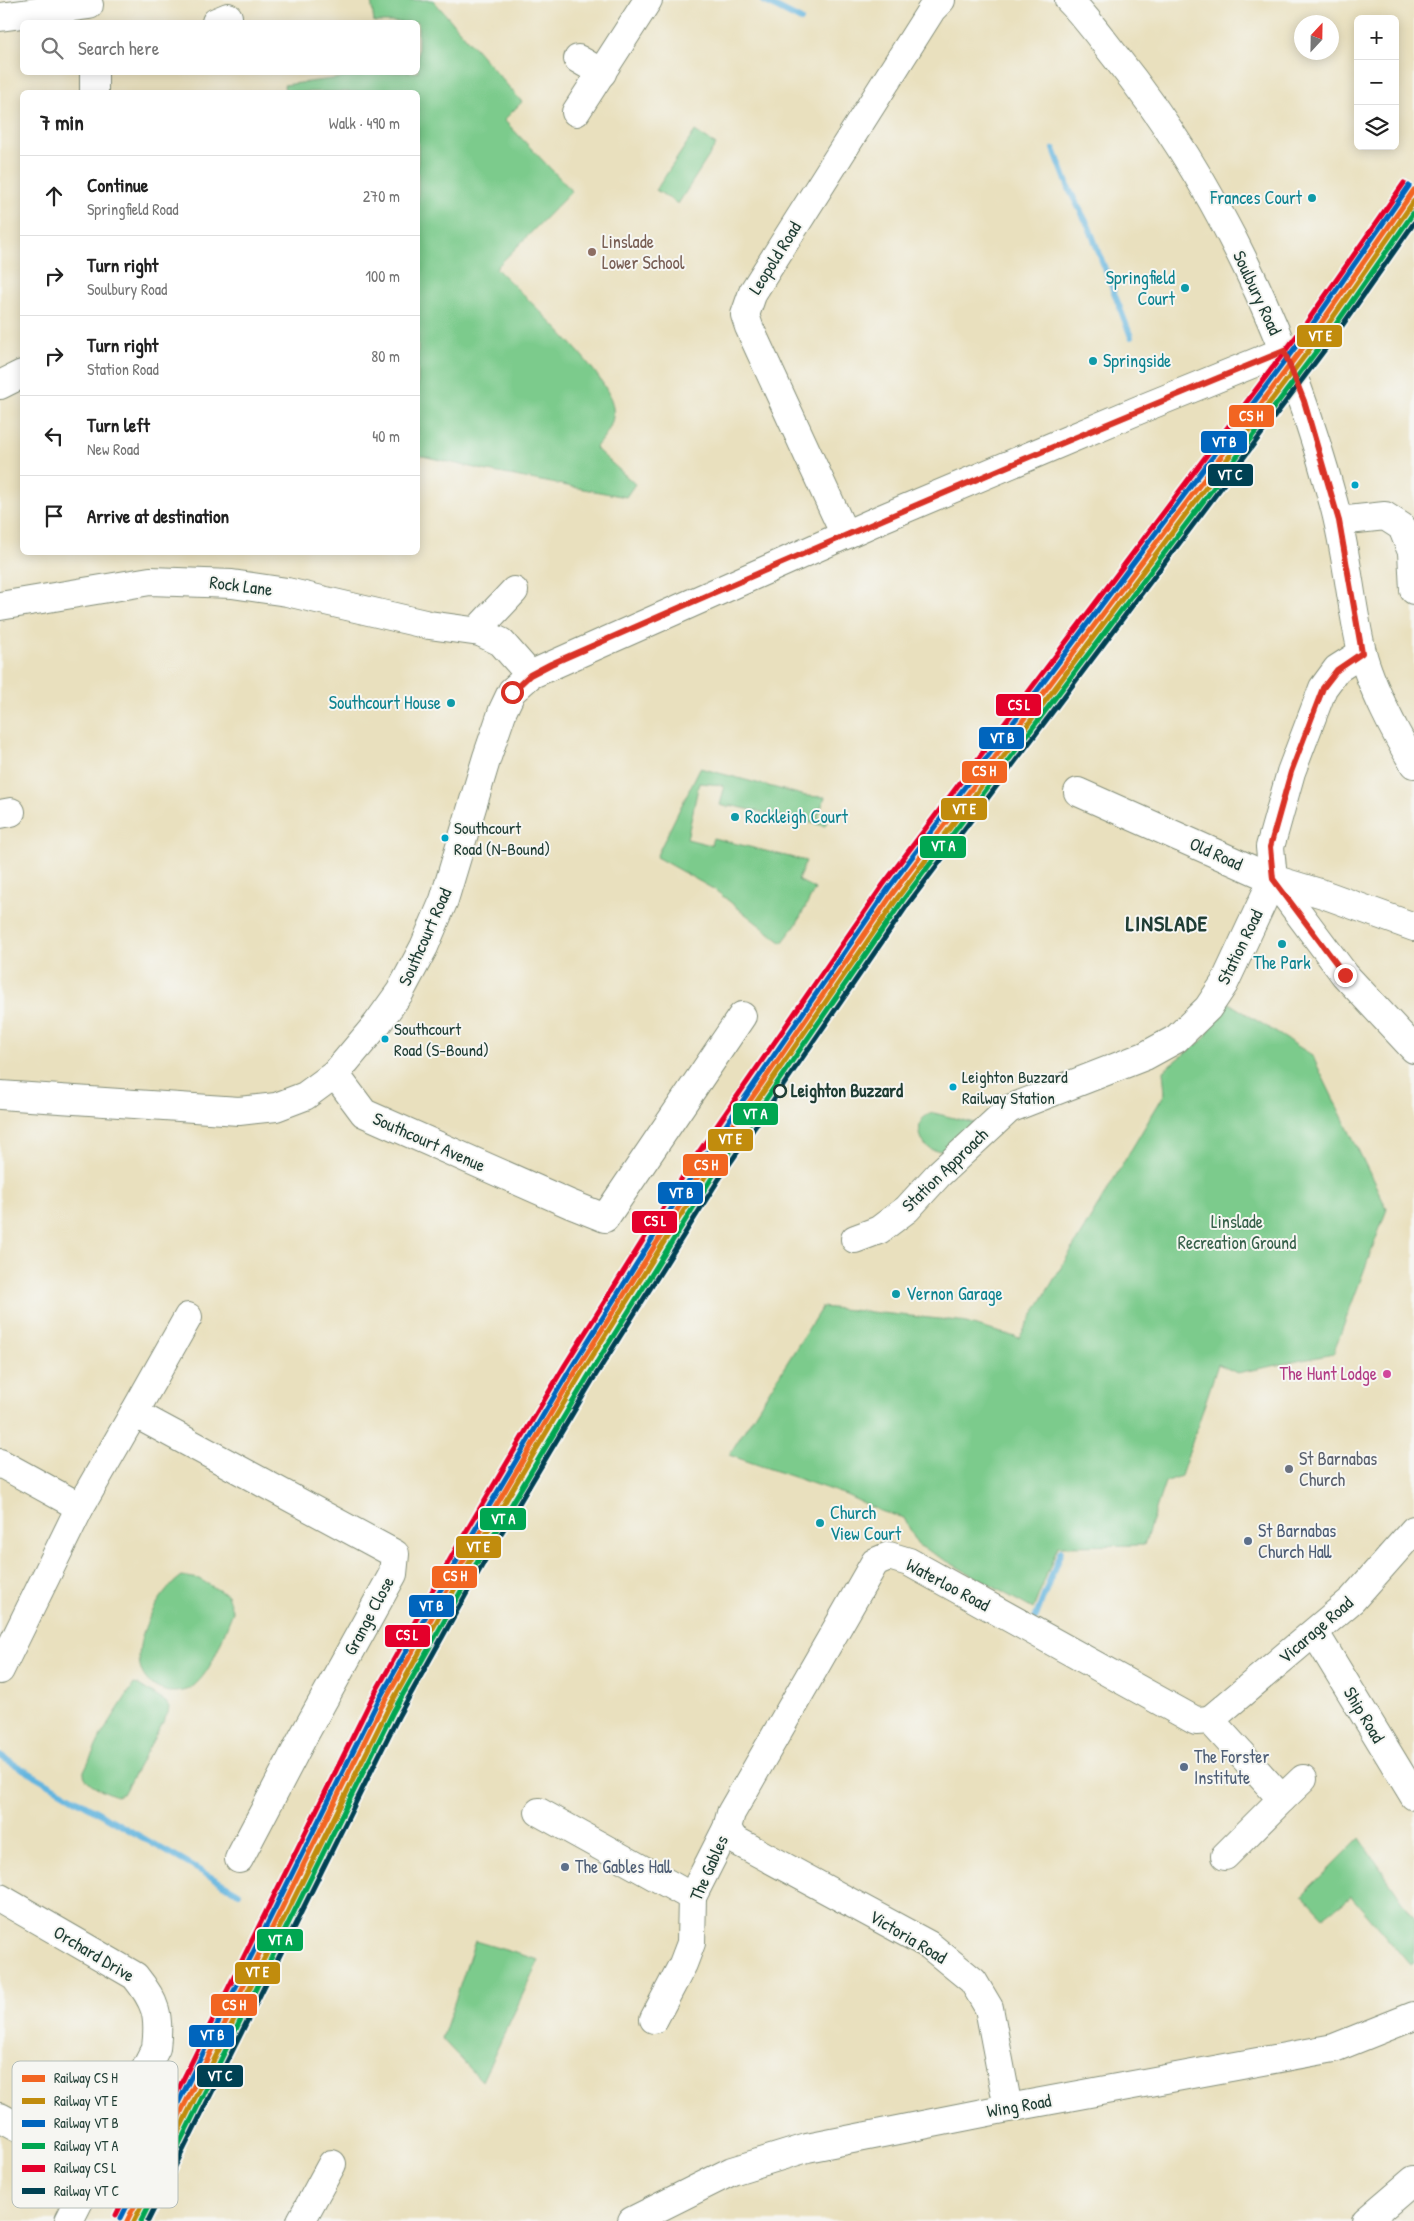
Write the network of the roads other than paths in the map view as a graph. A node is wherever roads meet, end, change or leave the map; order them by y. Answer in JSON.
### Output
{"nodes":[{"id":1,"x":648,"y":0,"type":"edge"},
{"id":2,"x":941,"y":0,"type":"edge"},
{"id":3,"x":1069,"y":0,"type":"edge"},
{"id":4,"x":90,"y":9,"type":"edge"},
{"id":5,"x":0,"y":17,"type":"edge"},
{"id":6,"x":578,"y":58,"type":"dead end"},
{"id":7,"x":602,"y":73,"type":"junction"},
{"id":8,"x":94,"y":75,"type":"edge"},
{"id":9,"x":94,"y":90,"type":"edge"},
{"id":10,"x":576,"y":112,"type":"dead end"},
{"id":11,"x":1282,"y":346,"type":"junction"},
{"id":12,"x":20,"y":375,"type":"edge"},
{"id":13,"x":0,"y":385,"type":"edge"},
{"id":14,"x":1339,"y":521,"type":"junction"},
{"id":15,"x":846,"y":535,"type":"junction"},
{"id":16,"x":1414,"y":590,"type":"edge"},
{"id":17,"x":514,"y":591,"type":"dead end"},
{"id":18,"x":0,"y":606,"type":"edge"},
{"id":19,"x":480,"y":632,"type":"junction"},
{"id":20,"x":1362,"y":653,"type":"junction"},
{"id":21,"x":530,"y":675,"type":"junction"},
{"id":22,"x":1414,"y":764,"type":"edge"},
{"id":23,"x":1078,"y":792,"type":"dead end"},
{"id":24,"x":1273,"y":879,"type":"junction"},
{"id":25,"x":1414,"y":927,"type":"edge"},
{"id":26,"x":742,"y":1016,"type":"dead end"},
{"id":27,"x":1414,"y":1050,"type":"edge"},
{"id":28,"x":1145,"y":1056,"type":"joint"},
{"id":29,"x":334,"y":1074,"type":"junction"},
{"id":30,"x":0,"y":1095,"type":"edge"},
{"id":31,"x":855,"y":1239,"type":"dead end"},
{"id":32,"x":188,"y":1317,"type":"dead end"},
{"id":33,"x":134,"y":1413,"type":"junction"},
{"id":34,"x":0,"y":1462,"type":"edge"},
{"id":35,"x":80,"y":1507,"type":"junction"},
{"id":36,"x":1414,"y":1530,"type":"edge"},
{"id":37,"x":1315,"y":1633,"type":"junction"},
{"id":38,"x":0,"y":1670,"type":"edge"},
{"id":39,"x":1210,"y":1720,"type":"junction"},
{"id":40,"x":1303,"y":1779,"type":"dead end"},
{"id":41,"x":1414,"y":1796,"type":"edge"},
{"id":42,"x":1282,"y":1799,"type":"junction"},
{"id":43,"x":538,"y":1812,"type":"dead end"},
{"id":44,"x":727,"y":1828,"type":"junction"},
{"id":45,"x":1226,"y":1856,"type":"dead end"},
{"id":46,"x":239,"y":1859,"type":"dead end"},
{"id":47,"x":692,"y":1897,"type":"junction"},
{"id":48,"x":0,"y":1898,"type":"edge"},
{"id":49,"x":1414,"y":2016,"type":"edge"},
{"id":50,"x":654,"y":2019,"type":"dead end"},
{"id":51,"x":149,"y":2061,"type":"edge"},
{"id":52,"x":1008,"y":2108,"type":"junction"},
{"id":53,"x":0,"y":2117,"type":"edge"},
{"id":54,"x":12,"y":2123,"type":"edge"},
{"id":55,"x":332,"y":2164,"type":"dead end"},
{"id":56,"x":1414,"y":2180,"type":"edge"},
{"id":57,"x":75,"y":2208,"type":"edge"},
{"id":58,"x":69,"y":2221,"type":"edge"},
{"id":59,"x":301,"y":2221,"type":"edge"},
{"id":60,"x":632,"y":2221,"type":"edge"},
{"id":61,"x":1366,"y":2221,"type":"edge"}],
"edges":[{"from":1,"to":7,"type":"street"},
{"from":2,"to":15,"type":"street","name":"Leopold Road"},
{"from":3,"to":11,"type":"street","name":"Soulbury Road"},
{"from":4,"to":5,"type":"street"},
{"from":6,"to":7,"type":"street"},
{"from":7,"to":10,"type":"street"},
{"from":8,"to":9,"type":"street"},
{"from":11,"to":14,"type":"street","name":"Soulbury Road"},
{"from":11,"to":15,"type":"street","name":"Southcourt Road"},
{"from":12,"to":13,"type":"street"},
{"from":14,"to":16,"type":"street"},
{"from":14,"to":20,"type":"street","name":"Soulbury Road"},
{"from":15,"to":21,"type":"street","name":"Southcourt Road"},
{"from":17,"to":19,"type":"street"},
{"from":18,"to":19,"type":"street","name":"Rock Lane"},
{"from":19,"to":21,"type":"street","name":"Rock Lane"},
{"from":20,"to":22,"type":"street","name":"Soulbury Road"},
{"from":20,"to":24,"type":"street"},
{"from":21,"to":29,"type":"street","name":"Southcourt Road"},
{"from":23,"to":24,"type":"street","name":"Old Road"},
{"from":24,"to":25,"type":"street","name":"Old Road"},
{"from":24,"to":27,"type":"street"},
{"from":24,"to":28,"type":"street","name":"Station Road"},
{"from":26,"to":29,"type":"street","name":"Southcourt Avenue"},
{"from":28,"to":31,"type":"street","name":"Station Approach"},
{"from":29,"to":30,"type":"street"},
{"from":32,"to":33,"type":"street"},
{"from":33,"to":35,"type":"street"},
{"from":33,"to":46,"type":"street","name":"Grange Close"},
{"from":34,"to":35,"type":"street"},
{"from":35,"to":38,"type":"street"},
{"from":36,"to":37,"type":"street","name":"Vicarage Road"},
{"from":37,"to":39,"type":"street","name":"Vicarage Road"},
{"from":37,"to":41,"type":"street","name":"Ship Road"},
{"from":39,"to":42,"type":"street"},
{"from":39,"to":44,"type":"street","name":"Waterloo Road"},
{"from":40,"to":42,"type":"street"},
{"from":42,"to":45,"type":"street"},
{"from":43,"to":47,"type":"street"},
{"from":44,"to":47,"type":"street","name":"The Gables"},
{"from":44,"to":52,"type":"street","name":"Victoria Road"},
{"from":47,"to":50,"type":"street","name":"The Gables"},
{"from":48,"to":51,"type":"street","name":"Orchard Drive"},
{"from":49,"to":52,"type":"street","name":"Wing Road"},
{"from":52,"to":60,"type":"street","name":"Wing Road"},
{"from":53,"to":54,"type":"street"},
{"from":55,"to":59,"type":"street"},
{"from":56,"to":61,"type":"street"},
{"from":57,"to":58,"type":"street","name":"Orchard Drive"}]}
